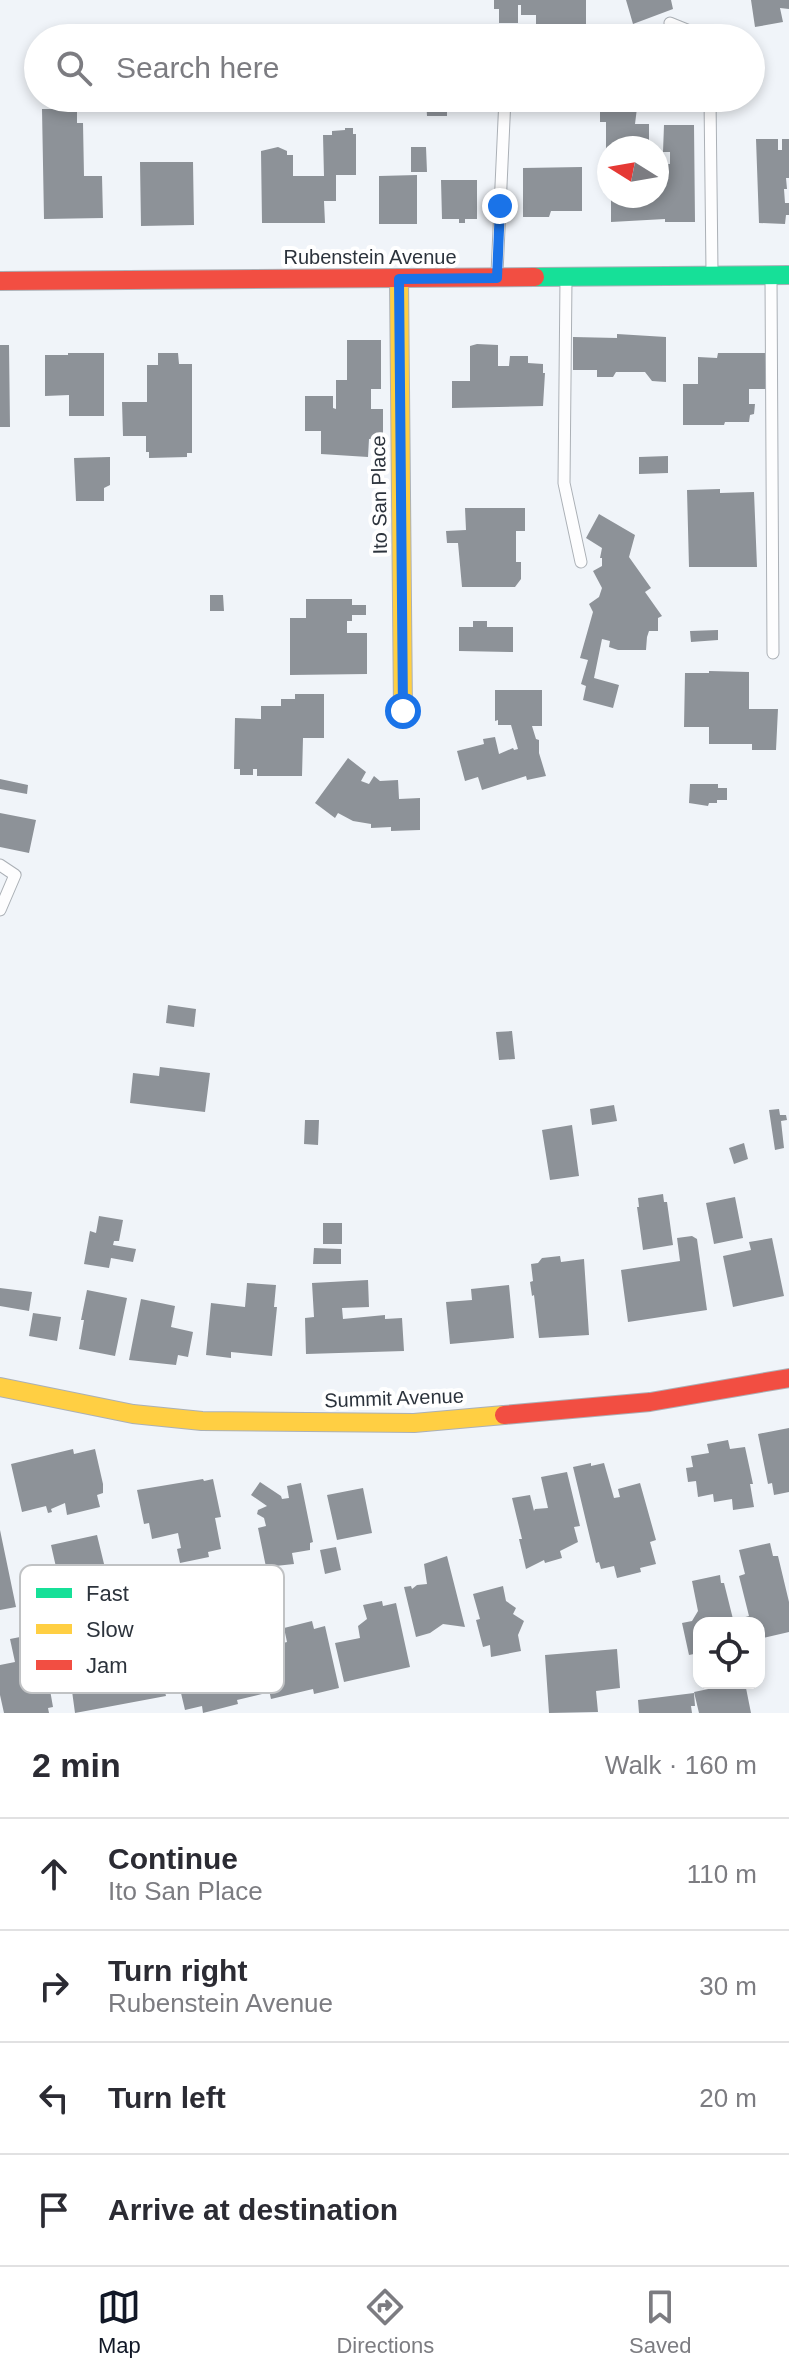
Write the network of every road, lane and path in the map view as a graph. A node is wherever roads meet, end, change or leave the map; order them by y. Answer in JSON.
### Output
{"nodes":[{"id":1,"x":504,"y":112,"type":"edge"},
{"id":2,"x":710,"y":112,"type":"edge"},
{"id":3,"x":712,"y":276,"type":"junction"},
{"id":4,"x":780,"y":276,"type":"edge"},
{"id":5,"x":497,"y":278,"type":"junction"},
{"id":6,"x":399,"y":279,"type":"junction"},
{"id":7,"x":566,"y":279,"type":"junction"},
{"id":8,"x":0,"y":281,"type":"edge"},
{"id":9,"x":581,"y":562,"type":"dead end"},
{"id":10,"x":773,"y":653,"type":"dead end"},
{"id":11,"x":403,"y":711,"type":"dead end"},
{"id":12,"x":0,"y":865,"type":"edge"},
{"id":13,"x":0,"y":910,"type":"edge"},
{"id":14,"x":789,"y":1378,"type":"edge"},
{"id":15,"x":0,"y":1387,"type":"edge"}],
"edges":[{"from":1,"to":5,"type":"lane"},
{"from":2,"to":3,"type":"lane"},
{"from":3,"to":4,"type":"street","name":"Rubenstein Avenue"},
{"from":3,"to":7,"type":"street","name":"Rubenstein Avenue"},
{"from":4,"to":10,"type":"lane"},
{"from":5,"to":6,"type":"street","name":"Rubenstein Avenue"},
{"from":5,"to":7,"type":"street","name":"Rubenstein Avenue"},
{"from":6,"to":8,"type":"street","name":"Rubenstein Avenue"},
{"from":6,"to":11,"type":"street","name":"Ito San Place"},
{"from":7,"to":9,"type":"lane"},
{"from":12,"to":13,"type":"lane"},
{"from":14,"to":15,"type":"street","name":"Summit Avenue"}]}
